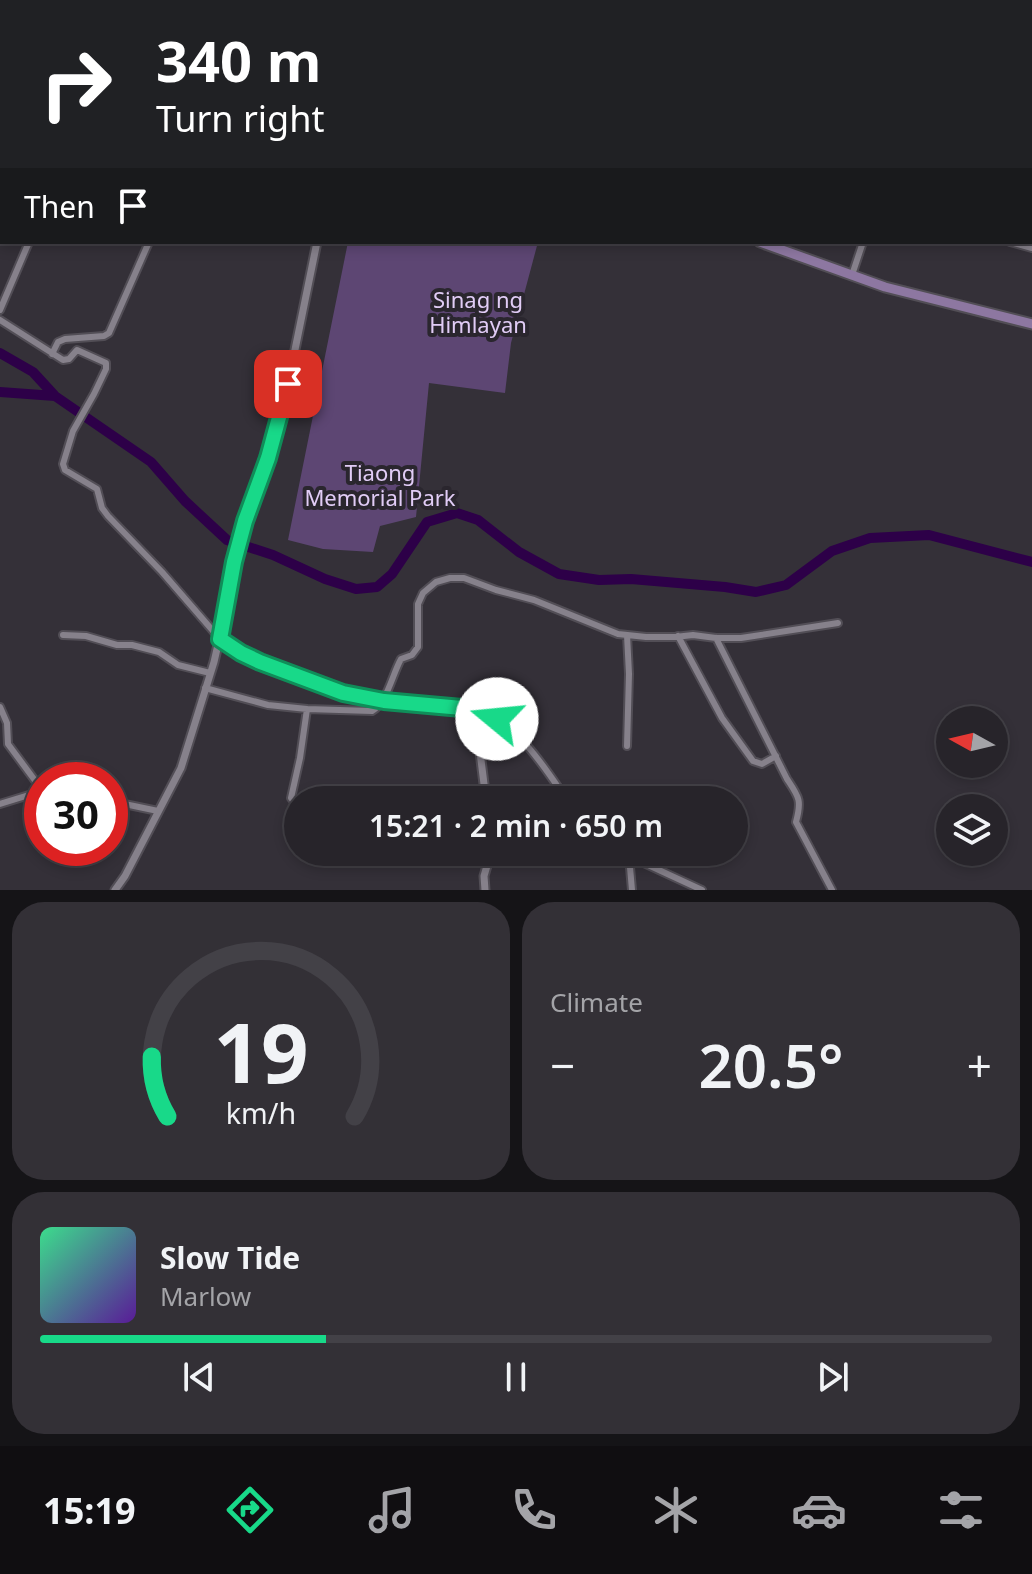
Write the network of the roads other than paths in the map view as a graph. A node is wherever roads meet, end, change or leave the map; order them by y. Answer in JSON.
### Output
{"nodes":[{"id":1,"x":28,"y":244,"type":"edge"},
{"id":2,"x":148,"y":244,"type":"edge"},
{"id":3,"x":317,"y":244,"type":"edge"},
{"id":4,"x":766,"y":244,"type":"edge"},
{"id":5,"x":862,"y":244,"type":"edge"},
{"id":6,"x":852,"y":275,"type":"junction"},
{"id":7,"x":1,"y":307,"type":"edge"},
{"id":8,"x":0,"y":320,"type":"edge"},
{"id":9,"x":1032,"y":324,"type":"edge"},
{"id":10,"x":52,"y":354,"type":"junction"},
{"id":11,"x":838,"y":623,"type":"dead end"},
{"id":12,"x":63,"y":635,"type":"dead end"},
{"id":13,"x":627,"y":635,"type":"junction"},
{"id":14,"x":678,"y":636,"type":"junction"},
{"id":15,"x":716,"y":638,"type":"junction"},
{"id":16,"x":220,"y":639,"type":"junction"},
{"id":17,"x":210,"y":673,"type":"junction"},
{"id":18,"x":205,"y":688,"type":"junction"},
{"id":19,"x":384,"y":701,"type":"junction"},
{"id":20,"x":0,"y":707,"type":"edge"},
{"id":21,"x":307,"y":709,"type":"junction"},
{"id":22,"x":485,"y":714,"type":"junction"},
{"id":23,"x":627,"y":746,"type":"dead end"},
{"id":24,"x":776,"y":756,"type":"junction"},
{"id":25,"x":24,"y":766,"type":"edge"},
{"id":26,"x":294,"y":786,"type":"edge"},
{"id":27,"x":484,"y":786,"type":"edge"},
{"id":28,"x":557,"y":786,"type":"edge"},
{"id":29,"x":24,"y":796,"type":"edge"},
{"id":30,"x":0,"y":804,"type":"edge"},
{"id":31,"x":128,"y":805,"type":"edge"},
{"id":32,"x":158,"y":811,"type":"junction"},
{"id":33,"x":487,"y":866,"type":"edge"},
{"id":34,"x":630,"y":866,"type":"edge"},
{"id":35,"x":650,"y":866,"type":"edge"},
{"id":36,"x":115,"y":890,"type":"edge"},
{"id":37,"x":485,"y":890,"type":"edge"},
{"id":38,"x":632,"y":890,"type":"edge"},
{"id":39,"x":702,"y":890,"type":"edge"},
{"id":40,"x":832,"y":890,"type":"edge"}],
"edges":[{"from":1,"to":7,"type":"street"},
{"from":2,"to":10,"type":"street"},
{"from":3,"to":16,"type":"street"},
{"from":4,"to":6,"type":"main road"},
{"from":5,"to":6,"type":"street"},
{"from":6,"to":9,"type":"main road"},
{"from":8,"to":10,"type":"street"},
{"from":10,"to":16,"type":"street"},
{"from":11,"to":15,"type":"street"},
{"from":12,"to":17,"type":"street"},
{"from":13,"to":14,"type":"street"},
{"from":13,"to":19,"type":"street"},
{"from":13,"to":23,"type":"street"},
{"from":14,"to":15,"type":"street"},
{"from":14,"to":24,"type":"street"},
{"from":15,"to":24,"type":"street"},
{"from":16,"to":17,"type":"street"},
{"from":16,"to":19,"type":"street"},
{"from":17,"to":18,"type":"street"},
{"from":18,"to":21,"type":"street"},
{"from":18,"to":32,"type":"street"},
{"from":19,"to":21,"type":"street"},
{"from":19,"to":22,"type":"street"},
{"from":20,"to":25,"type":"street"},
{"from":21,"to":26,"type":"street"},
{"from":22,"to":27,"type":"street"},
{"from":22,"to":28,"type":"street"},
{"from":24,"to":40,"type":"street"},
{"from":29,"to":30,"type":"street"},
{"from":31,"to":32,"type":"street"},
{"from":32,"to":36,"type":"street"},
{"from":33,"to":37,"type":"street"},
{"from":34,"to":38,"type":"street"},
{"from":35,"to":39,"type":"street"}]}
